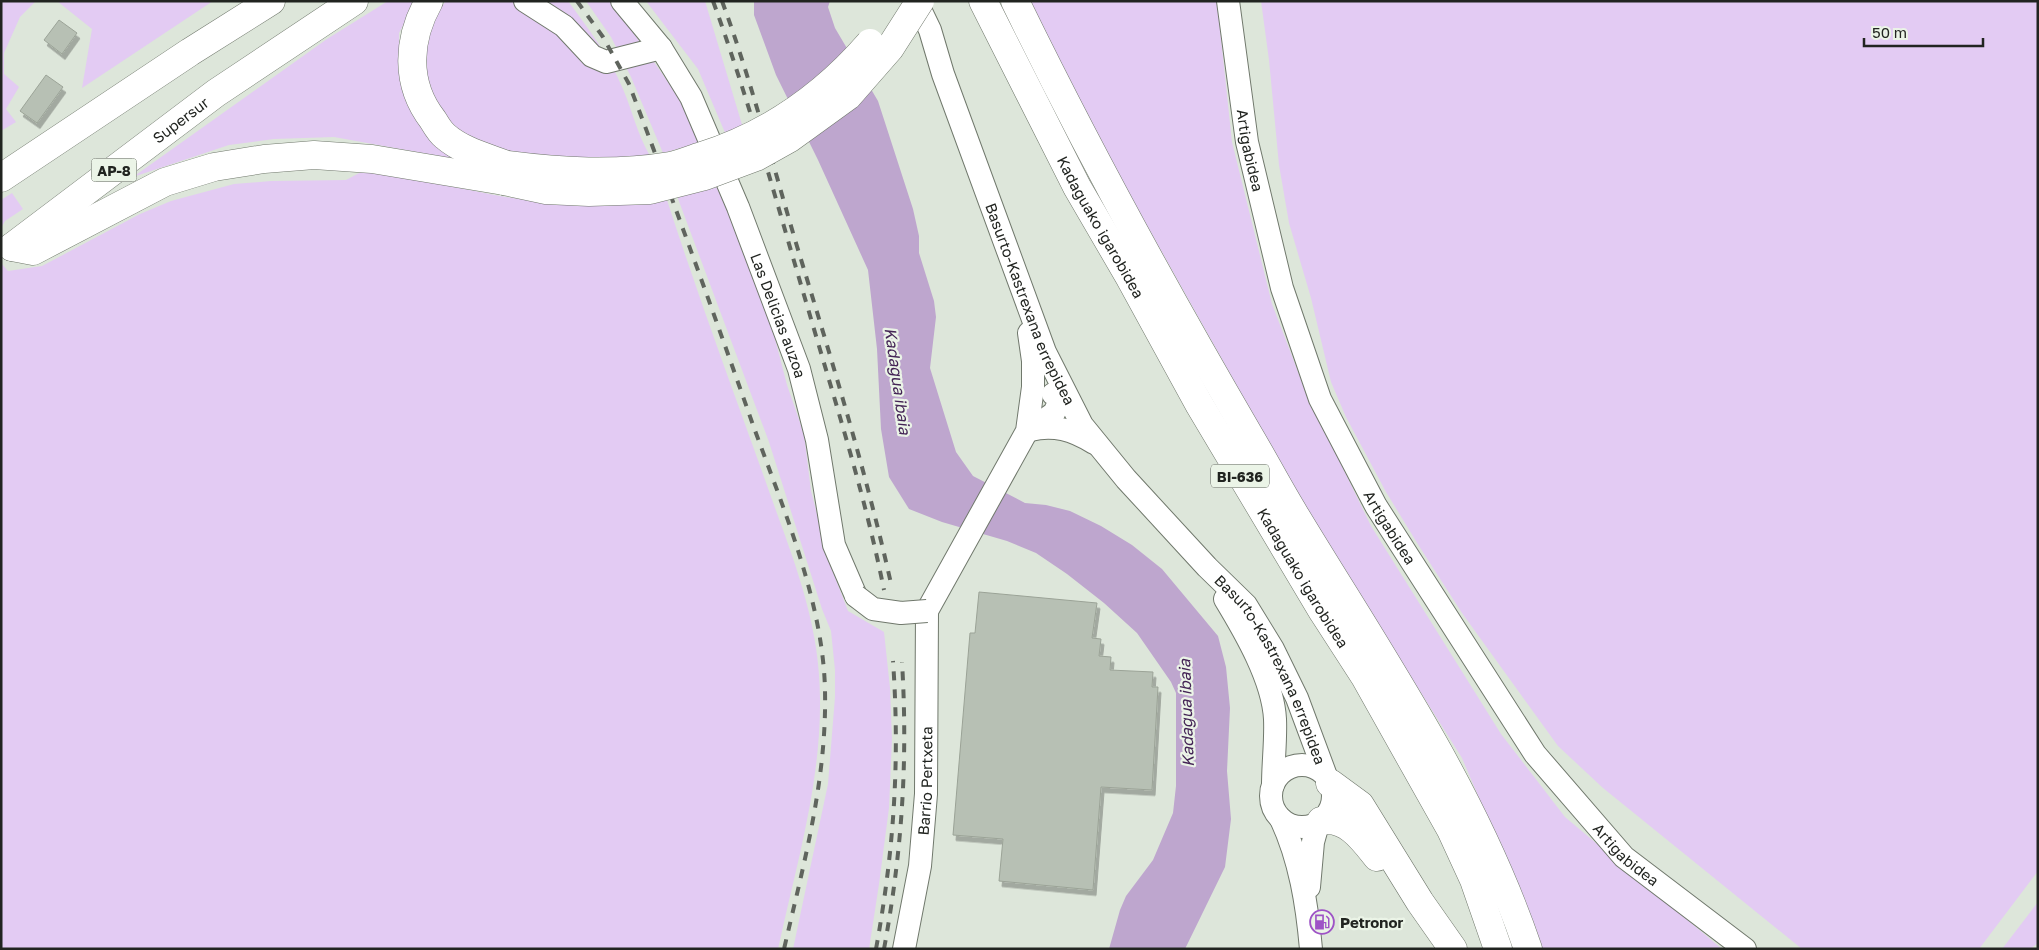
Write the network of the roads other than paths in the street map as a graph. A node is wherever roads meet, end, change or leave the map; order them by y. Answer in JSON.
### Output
{"nodes":[{"id":1,"x":252,"y":1,"type":"edge"},
{"id":2,"x":271,"y":1,"type":"edge"},
{"id":3,"x":354,"y":1,"type":"edge"},
{"id":4,"x":429,"y":1,"type":"edge"},
{"id":5,"x":524,"y":1,"type":"edge"},
{"id":6,"x":622,"y":1,"type":"edge"},
{"id":7,"x":900,"y":1,"type":"edge"},
{"id":8,"x":918,"y":1,"type":"edge"},
{"id":9,"x":983,"y":1,"type":"edge"},
{"id":10,"x":1015,"y":1,"type":"edge"},
{"id":11,"x":1228,"y":1,"type":"edge"},
{"id":12,"x":198,"y":46,"type":"junction"},
{"id":13,"x":661,"y":48,"type":"junction"},
{"id":14,"x":506,"y":173,"type":"junction"},
{"id":15,"x":1,"y":178,"type":"edge"},
{"id":16,"x":1024,"y":292,"type":"junction"},
{"id":17,"x":1064,"y":392,"type":"junction"},
{"id":18,"x":1029,"y":424,"type":"junction"},
{"id":19,"x":1099,"y":446,"type":"junction"},
{"id":20,"x":1207,"y":567,"type":"junction"},
{"id":21,"x":927,"y":612,"type":"junction"},
{"id":22,"x":1328,"y":779,"type":"junction"},
{"id":23,"x":1273,"y":785,"type":"junction"},
{"id":24,"x":1280,"y":819,"type":"junction"},
{"id":25,"x":1319,"y":822,"type":"junction"},
{"id":26,"x":1308,"y":918,"type":"junction"},
{"id":27,"x":904,"y":949,"type":"edge"},
{"id":28,"x":1311,"y":949,"type":"edge"},
{"id":29,"x":1434,"y":949,"type":"edge"},
{"id":30,"x":1453,"y":949,"type":"edge"},
{"id":31,"x":1498,"y":949,"type":"edge"},
{"id":32,"x":1528,"y":949,"type":"edge"},
{"id":33,"x":1745,"y":949,"type":"edge"}],
"edges":[{"from":1,"to":12,"type":"highway"},
{"from":2,"to":12,"type":"highway"},
{"from":3,"to":14,"type":"highway","name":"Supersur","number":"AP-8"},
{"from":4,"to":14,"type":"highway"},
{"from":5,"to":13,"type":"street"},
{"from":6,"to":13,"type":"street","name":"Las Delicias auzoa"},
{"from":7,"to":14,"type":"highway","bridge":true},
{"from":8,"to":14,"type":"highway","bridge":true},
{"from":8,"to":16,"type":"street","name":"Basurto-Kastrexana errepidea"},
{"from":9,"to":31,"type":"highway","name":"Kadaguako igarobidea","number":"BI-636"},
{"from":10,"to":32,"type":"highway","name":"Kadaguako igarobidea","number":"BI-636"},
{"from":11,"to":33,"type":"street","name":"Artigabidea"},
{"from":12,"to":15,"type":"highway"},
{"from":13,"to":21,"type":"street","name":"Las Delicias auzoa","bridge":true},
{"from":16,"to":17,"type":"street","name":"Basurto-Kastrexana errepidea"},
{"from":16,"to":18,"type":"street"},
{"from":17,"to":18,"type":"street"},
{"from":17,"to":19,"type":"street","name":"Basurto-Kastrexana errepidea"},
{"from":18,"to":19,"type":"street"},
{"from":18,"to":21,"type":"street"},
{"from":19,"to":20,"type":"street","name":"Basurto-Kastrexana errepidea"},
{"from":20,"to":22,"type":"street","name":"Basurto-Kastrexana errepidea"},
{"from":20,"to":23,"type":"street","name":"Basurto-Kastrexana errepidea"},
{"from":21,"to":27,"type":"street","name":"Barrio Pertxeta"},
{"from":22,"to":23,"type":"street"},
{"from":22,"to":25,"type":"street"},
{"from":22,"to":30,"type":"highway"},
{"from":23,"to":24,"type":"street"},
{"from":24,"to":25,"type":"street"},
{"from":24,"to":26,"type":"street"},
{"from":25,"to":26,"type":"street"},
{"from":25,"to":29,"type":"highway"},
{"from":26,"to":28,"type":"street"}]}
